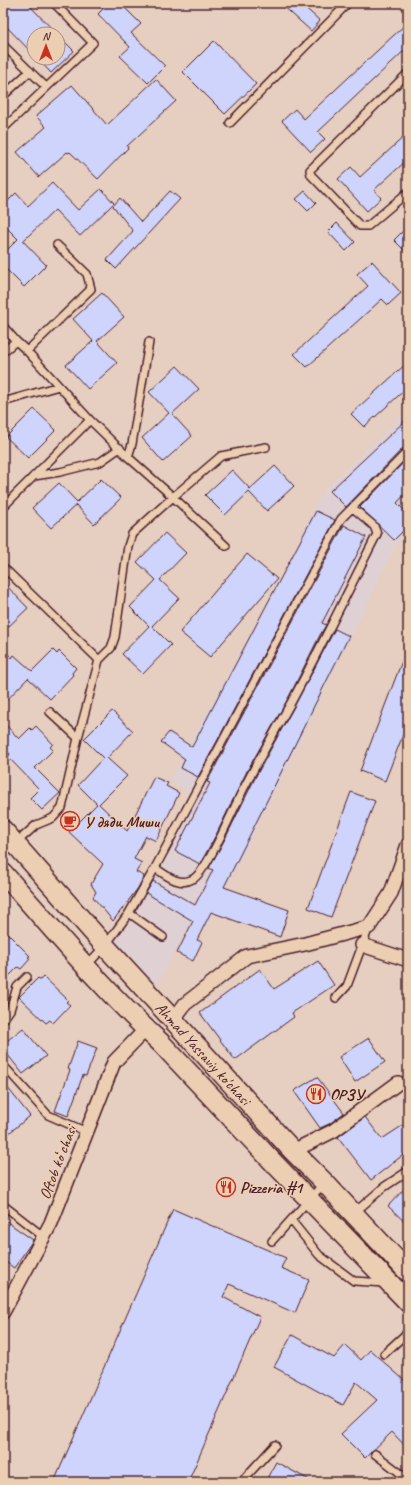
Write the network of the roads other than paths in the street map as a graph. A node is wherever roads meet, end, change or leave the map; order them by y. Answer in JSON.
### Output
{"nodes":[{"id":1,"x":54,"y":3,"type":"edge"},
{"id":2,"x":348,"y":3,"type":"edge"},
{"id":3,"x":3,"y":45,"type":"edge"},
{"id":4,"x":30,"y":71,"type":"junction"},
{"id":5,"x":408,"y":73,"type":"edge"},
{"id":6,"x":46,"y":87,"type":"junction"},
{"id":7,"x":3,"y":96,"type":"edge"},
{"id":8,"x":230,"y":123,"type":"dead end"},
{"id":9,"x":3,"y":129,"type":"edge"},
{"id":10,"x":408,"y":192,"type":"edge"},
{"id":11,"x":57,"y":246,"type":"dead end"},
{"id":12,"x":3,"y":326,"type":"edge"},
{"id":13,"x":16,"y":341,"type":"junction"},
{"id":14,"x":149,"y":342,"type":"dead end"},
{"id":15,"x":27,"y":351,"type":"junction"},
{"id":16,"x":3,"y":352,"type":"edge"},
{"id":17,"x":59,"y":386,"type":"junction"},
{"id":18,"x":3,"y":402,"type":"edge"},
{"id":19,"x":90,"y":420,"type":"junction"},
{"id":20,"x":266,"y":447,"type":"dead end"},
{"id":21,"x":120,"y":448,"type":"junction"},
{"id":22,"x":408,"y":451,"type":"edge"},
{"id":23,"x":128,"y":456,"type":"junction"},
{"id":24,"x":34,"y":476,"type":"junction"},
{"id":25,"x":173,"y":497,"type":"junction"},
{"id":26,"x":3,"y":507,"type":"edge"},
{"id":27,"x":353,"y":508,"type":"junction"},
{"id":28,"x":226,"y":546,"type":"dead end"},
{"id":29,"x":3,"y":567,"type":"edge"},
{"id":30,"x":99,"y":660,"type":"junction"},
{"id":31,"x":50,"y":712,"type":"dead end"},
{"id":32,"x":78,"y":738,"type":"junction"},
{"id":33,"x":3,"y":830,"type":"edge"},
{"id":34,"x":16,"y":843,"type":"junction"},
{"id":35,"x":408,"y":845,"type":"edge"},
{"id":36,"x":155,"y":868,"type":"junction"},
{"id":37,"x":3,"y":873,"type":"edge"},
{"id":38,"x":129,"y":914,"type":"junction"},
{"id":39,"x":370,"y":927,"type":"junction"},
{"id":40,"x":163,"y":937,"type":"dead end"},
{"id":41,"x":362,"y":945,"type":"junction"},
{"id":42,"x":105,"y":946,"type":"junction"},
{"id":43,"x":408,"y":960,"type":"edge"},
{"id":44,"x":86,"y":966,"type":"junction"},
{"id":45,"x":27,"y":977,"type":"dead end"},
{"id":46,"x":336,"y":998,"type":"dead end"},
{"id":47,"x":3,"y":1020,"type":"edge"},
{"id":48,"x":173,"y":1020,"type":"junction"},
{"id":49,"x":146,"y":1029,"type":"junction"},
{"id":50,"x":3,"y":1065,"type":"edge"},
{"id":51,"x":398,"y":1083,"type":"dead end"},
{"id":52,"x":86,"y":1132,"type":"junction"},
{"id":53,"x":293,"y":1151,"type":"junction"},
{"id":54,"x":408,"y":1171,"type":"edge"},
{"id":55,"x":325,"y":1183,"type":"junction"},
{"id":56,"x":309,"y":1199,"type":"junction"},
{"id":57,"x":3,"y":1205,"type":"edge"},
{"id":58,"x":354,"y":1213,"type":"junction"},
{"id":59,"x":291,"y":1220,"type":"junction"},
{"id":60,"x":44,"y":1237,"type":"junction"},
{"id":61,"x":272,"y":1241,"type":"dead end"},
{"id":62,"x":408,"y":1272,"type":"edge"},
{"id":63,"x":391,"y":1283,"type":"junction"},
{"id":64,"x":408,"y":1302,"type":"edge"},
{"id":65,"x":3,"y":1312,"type":"edge"},
{"id":66,"x":408,"y":1332,"type":"edge"},
{"id":67,"x":384,"y":1354,"type":"dead end"},
{"id":68,"x":275,"y":1445,"type":"dead end"},
{"id":69,"x":375,"y":1454,"type":"dead end"},
{"id":70,"x":408,"y":1479,"type":"edge"},
{"id":71,"x":241,"y":1482,"type":"edge"}],
"edges":[{"from":1,"to":6,"type":"lane"},
{"from":2,"to":8,"type":"lane"},
{"from":3,"to":4,"type":"lane"},
{"from":4,"to":6,"type":"lane"},
{"from":4,"to":7,"type":"lane"},
{"from":5,"to":10,"type":"lane"},
{"from":6,"to":9,"type":"lane"},
{"from":11,"to":15,"type":"lane"},
{"from":12,"to":13,"type":"lane"},
{"from":13,"to":15,"type":"lane"},
{"from":13,"to":16,"type":"lane"},
{"from":14,"to":23,"type":"lane"},
{"from":15,"to":17,"type":"lane"},
{"from":17,"to":18,"type":"lane"},
{"from":17,"to":19,"type":"lane"},
{"from":19,"to":21,"type":"lane"},
{"from":19,"to":24,"type":"lane"},
{"from":20,"to":25,"type":"lane"},
{"from":21,"to":23,"type":"lane"},
{"from":21,"to":24,"type":"lane"},
{"from":22,"to":27,"type":"lane"},
{"from":23,"to":25,"type":"lane"},
{"from":24,"to":26,"type":"lane"},
{"from":25,"to":28,"type":"lane"},
{"from":25,"to":30,"type":"lane"},
{"from":27,"to":36,"type":"lane"},
{"from":27,"to":36,"type":"lane"},
{"from":29,"to":30,"type":"lane"},
{"from":30,"to":32,"type":"lane"},
{"from":31,"to":32,"type":"lane"},
{"from":32,"to":34,"type":"lane"},
{"from":33,"to":34,"type":"main road","name":"Ahmad Yassaviy ko'chasi"},
{"from":34,"to":42,"type":"main road","name":"Ahmad Yassaviy ko'chasi"},
{"from":35,"to":39,"type":"street"},
{"from":36,"to":38,"type":"lane"},
{"from":37,"to":44,"type":"main road","name":"Ahmad Yassaviy ko'chasi"},
{"from":38,"to":40,"type":"lane"},
{"from":38,"to":42,"type":"lane"},
{"from":39,"to":41,"type":"lane"},
{"from":39,"to":48,"type":"street"},
{"from":41,"to":43,"type":"street"},
{"from":41,"to":46,"type":"lane"},
{"from":42,"to":44,"type":"lane"},
{"from":42,"to":48,"type":"main road","name":"Ahmad Yassaviy ko'chasi"},
{"from":44,"to":49,"type":"main road","name":"Ahmad Yassaviy ko'chasi"},
{"from":45,"to":47,"type":"lane"},
{"from":48,"to":53,"type":"main road","name":"Ahmad Yassaviy ko'chasi"},
{"from":49,"to":52,"type":"street","name":"Oftob koʻchasi"},
{"from":49,"to":56,"type":"main road","name":"Ahmad Yassaviy ko'chasi"},
{"from":50,"to":52,"type":"lane"},
{"from":51,"to":53,"type":"street"},
{"from":52,"to":60,"type":"street","name":"Oftob koʻchasi"},
{"from":53,"to":55,"type":"main road","name":"Ahmad Yassaviy ko'chasi"},
{"from":54,"to":58,"type":"lane"},
{"from":55,"to":56,"type":"lane"},
{"from":55,"to":58,"type":"main road","name":"Ahmad Yassaviy ko'chasi"},
{"from":56,"to":59,"type":"lane"},
{"from":56,"to":63,"type":"main road","name":"Ahmad Yassaviy ko'chasi"},
{"from":57,"to":60,"type":"lane"},
{"from":58,"to":62,"type":"main road","name":"Ahmad Yassaviy ko'chasi"},
{"from":59,"to":61,"type":"lane"},
{"from":59,"to":63,"type":"lane"},
{"from":60,"to":65,"type":"street","name":"Oftob koʻchasi"},
{"from":63,"to":64,"type":"main road","name":"Ahmad Yassaviy ko'chasi"},
{"from":66,"to":67,"type":"lane"},
{"from":68,"to":71,"type":"lane"},
{"from":69,"to":70,"type":"lane"}]}
